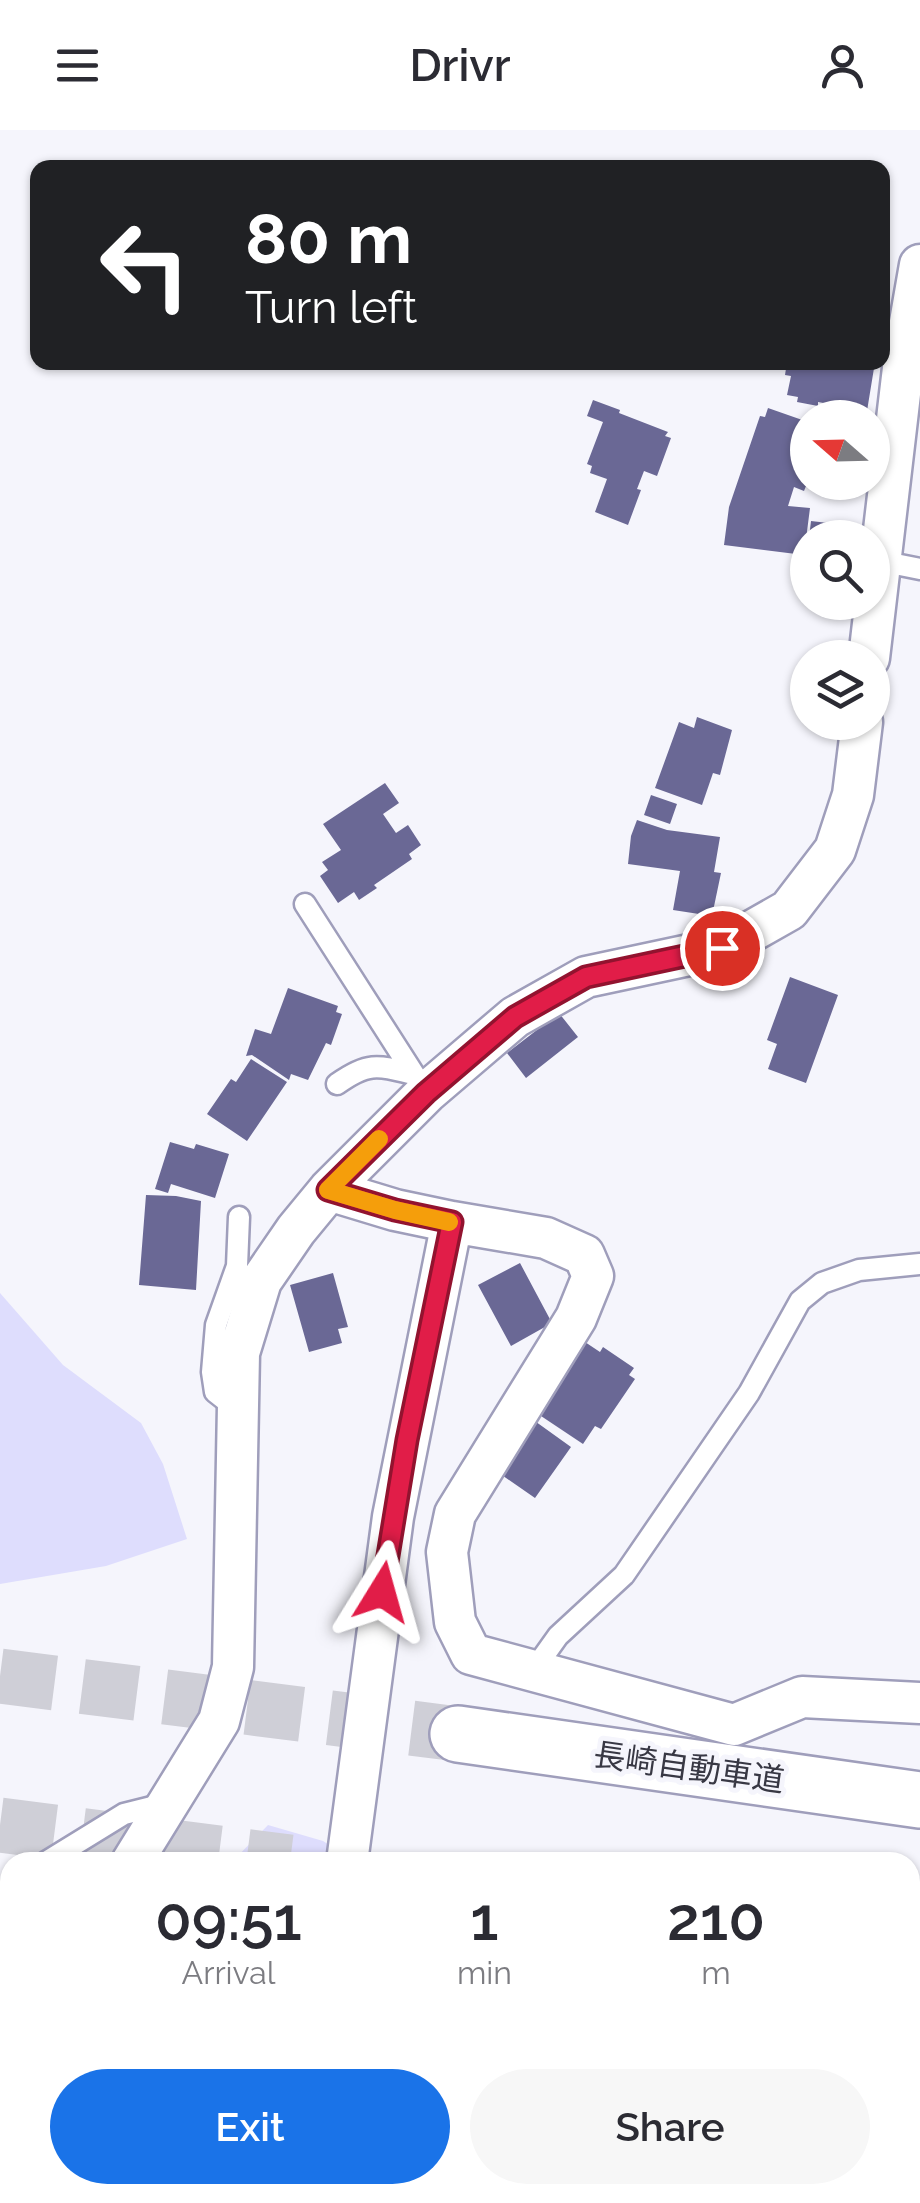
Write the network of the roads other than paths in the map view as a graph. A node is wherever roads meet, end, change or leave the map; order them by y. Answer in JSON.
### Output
{"nodes":[{"id":1,"x":920,"y":265,"type":"edge"},
{"id":2,"x":885,"y":520,"type":"edge"},
{"id":3,"x":890,"y":563,"type":"edge"},
{"id":4,"x":920,"y":568,"type":"edge"},
{"id":5,"x":860,"y":740,"type":"edge"},
{"id":6,"x":305,"y":904,"type":"dead end"},
{"id":7,"x":337,"y":1084,"type":"dead end"},
{"id":8,"x":419,"y":1084,"type":"junction"},
{"id":9,"x":328,"y":1190,"type":"junction"},
{"id":10,"x":239,"y":1217,"type":"dead end"},
{"id":11,"x":452,"y":1222,"type":"junction"},
{"id":12,"x":920,"y":1264,"type":"edge"},
{"id":13,"x":238,"y":1410,"type":"junction"},
{"id":14,"x":533,"y":1671,"type":"junction"},
{"id":15,"x":920,"y":1703,"type":"edge"},
{"id":16,"x":458,"y":1734,"type":"tunnel mouth"},
{"id":17,"x":920,"y":1800,"type":"edge"},
{"id":18,"x":170,"y":1803,"type":"junction"},
{"id":19,"x":62,"y":1852,"type":"edge"},
{"id":20,"x":138,"y":1852,"type":"edge"},
{"id":21,"x":348,"y":1852,"type":"edge"}],
"edges":[{"from":1,"to":2,"type":"street"},
{"from":3,"to":4,"type":"lane"},
{"from":5,"to":8,"type":"street"},
{"from":6,"to":8,"type":"lane"},
{"from":7,"to":8,"type":"lane"},
{"from":8,"to":9,"type":"street"},
{"from":9,"to":11,"type":"street"},
{"from":9,"to":13,"type":"street"},
{"from":10,"to":13,"type":"lane"},
{"from":11,"to":14,"type":"street"},
{"from":11,"to":21,"type":"street"},
{"from":12,"to":14,"type":"lane"},
{"from":13,"to":18,"type":"street"},
{"from":14,"to":15,"type":"street"},
{"from":16,"to":17,"type":"highway","name":"長崎自動車道"},
{"from":18,"to":19,"type":"lane"},
{"from":18,"to":20,"type":"street"}]}
